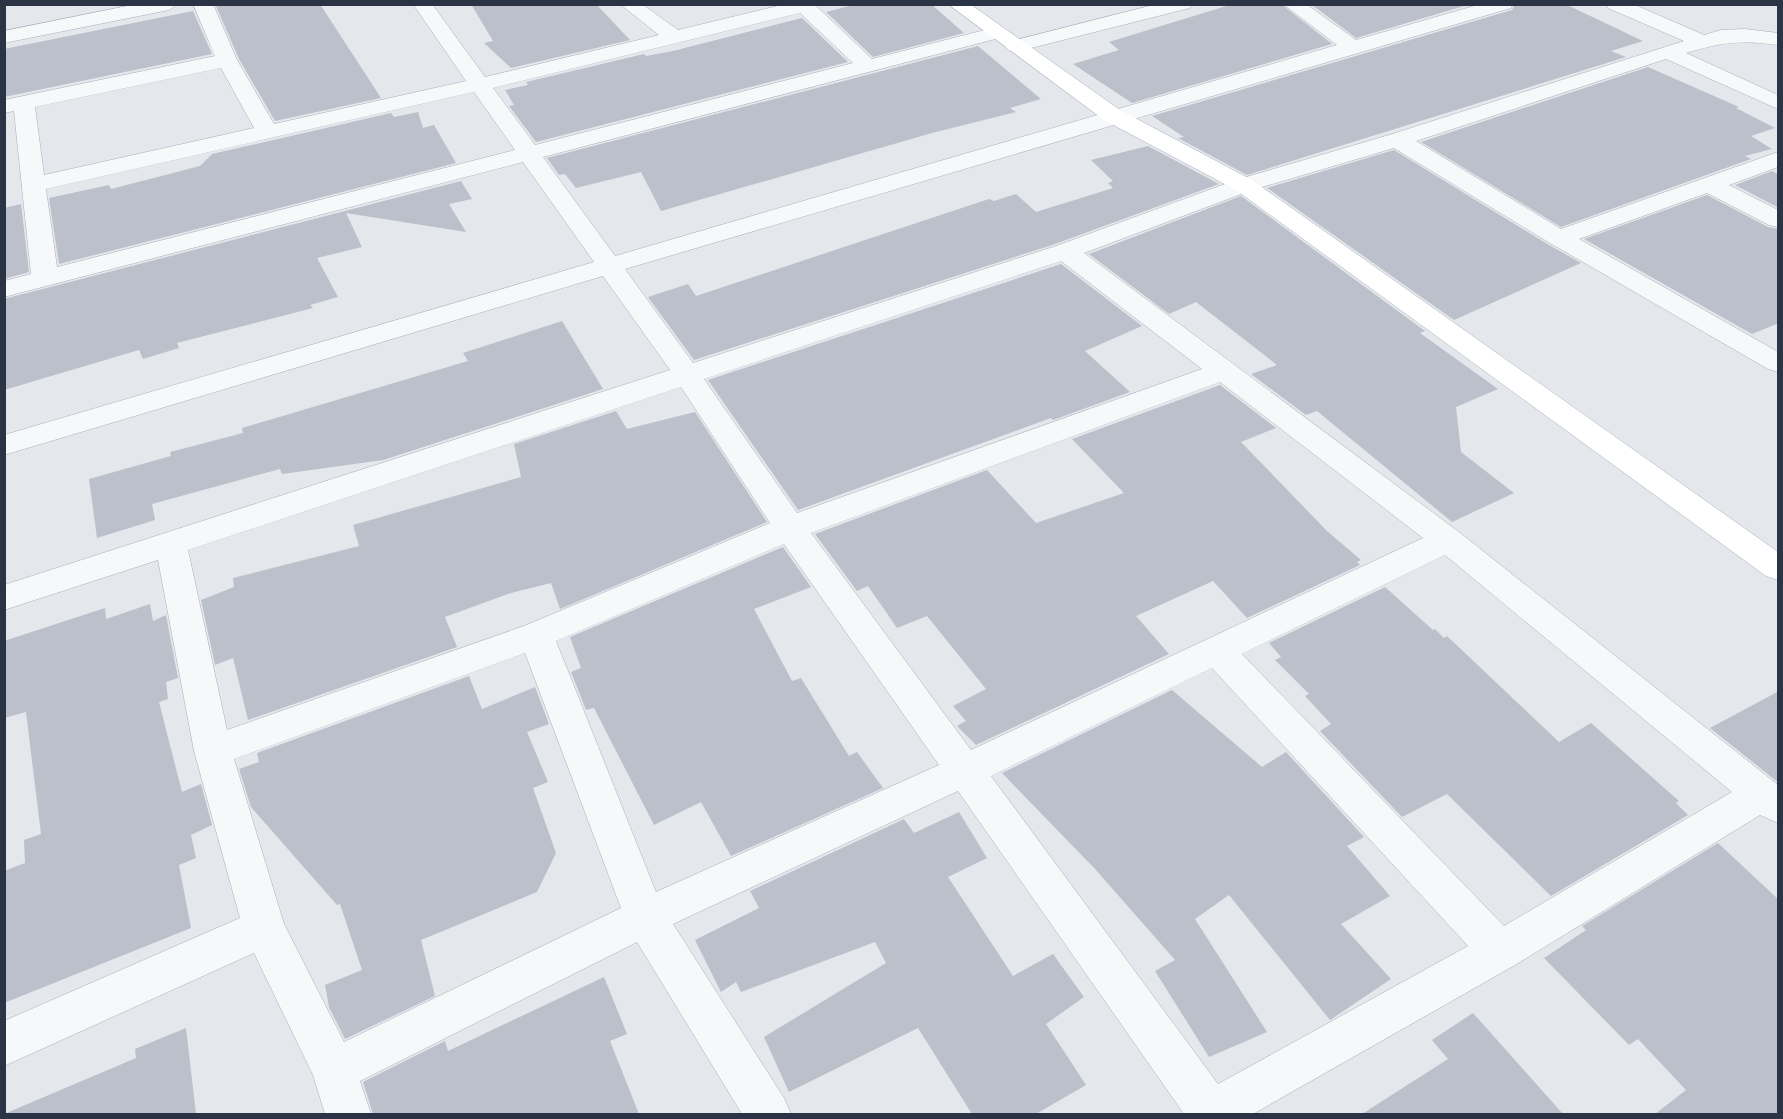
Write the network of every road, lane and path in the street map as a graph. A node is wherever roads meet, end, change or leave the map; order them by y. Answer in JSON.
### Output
{"nodes":[{"id":1,"x":169,"y":4,"type":"edge"},
{"id":2,"x":202,"y":4,"type":"edge"},
{"id":3,"x":422,"y":4,"type":"edge"},
{"id":4,"x":629,"y":4,"type":"edge"},
{"id":5,"x":957,"y":4,"type":"edge"},
{"id":6,"x":1183,"y":4,"type":"edge"},
{"id":7,"x":1292,"y":4,"type":"edge"},
{"id":8,"x":1504,"y":4,"type":"edge"},
{"id":9,"x":1615,"y":4,"type":"edge"},
{"id":10,"x":803,"y":5,"type":"edge"},
{"id":11,"x":4,"y":37,"type":"edge"},
{"id":12,"x":676,"y":38,"type":"junction"},
{"id":13,"x":1005,"y":39,"type":"junction"},
{"id":14,"x":1779,"y":39,"type":"edge"},
{"id":15,"x":1702,"y":41,"type":"junction"},
{"id":16,"x":1353,"y":47,"type":"junction"},
{"id":17,"x":1667,"y":52,"type":"junction"},
{"id":18,"x":227,"y":60,"type":"junction"},
{"id":19,"x":867,"y":65,"type":"junction"},
{"id":20,"x":478,"y":85,"type":"junction"},
{"id":21,"x":1779,"y":103,"type":"edge"},
{"id":22,"x":14,"y":105,"type":"edge"},
{"id":23,"x":1112,"y":115,"type":"junction"},
{"id":24,"x":267,"y":132,"type":"junction"},
{"id":25,"x":1397,"y":140,"type":"junction"},
{"id":26,"x":527,"y":155,"type":"junction"},
{"id":27,"x":1779,"y":159,"type":"edge"},
{"id":28,"x":35,"y":184,"type":"junction"},
{"id":29,"x":1709,"y":184,"type":"junction"},
{"id":30,"x":1244,"y":185,"type":"junction"},
{"id":31,"x":1779,"y":220,"type":"edge"},
{"id":32,"x":1559,"y":238,"type":"junction"},
{"id":33,"x":1065,"y":251,"type":"junction"},
{"id":34,"x":608,"y":268,"type":"junction"},
{"id":35,"x":45,"y":279,"type":"junction"},
{"id":36,"x":4,"y":289,"type":"edge"},
{"id":37,"x":1779,"y":363,"type":"edge"},
{"id":38,"x":1223,"y":370,"type":"junction"},
{"id":39,"x":686,"y":373,"type":"junction"},
{"id":40,"x":4,"y":445,"type":"edge"},
{"id":41,"x":790,"y":528,"type":"junction"},
{"id":42,"x":1448,"y":540,"type":"junction"},
{"id":43,"x":171,"y":545,"type":"junction"},
{"id":44,"x":1779,"y":568,"type":"edge"},
{"id":45,"x":4,"y":598,"type":"edge"},
{"id":46,"x":536,"y":635,"type":"junction"},
{"id":47,"x":1217,"y":650,"type":"junction"},
{"id":48,"x":213,"y":751,"type":"junction"},
{"id":49,"x":964,"y":771,"type":"junction"},
{"id":50,"x":1770,"y":800,"type":"edge"},
{"id":51,"x":645,"y":917,"type":"junction"},
{"id":52,"x":264,"y":928,"type":"junction"},
{"id":53,"x":1500,"y":951,"type":"junction"},
{"id":54,"x":4,"y":1044,"type":"edge"},
{"id":55,"x":334,"y":1070,"type":"junction"},
{"id":56,"x":348,"y":1114,"type":"edge"},
{"id":57,"x":768,"y":1114,"type":"edge"},
{"id":58,"x":1211,"y":1114,"type":"edge"}],
"edges":[{"from":1,"to":11,"type":"street"},
{"from":2,"to":18,"type":"street"},
{"from":3,"to":20,"type":"street"},
{"from":4,"to":12,"type":"street"},
{"from":5,"to":13,"type":"street"},
{"from":6,"to":13,"type":"street"},
{"from":7,"to":16,"type":"street"},
{"from":8,"to":16,"type":"street"},
{"from":9,"to":15,"type":"street"},
{"from":10,"to":12,"type":"street"},
{"from":10,"to":19,"type":"street"},
{"from":12,"to":20,"type":"street"},
{"from":13,"to":19,"type":"street"},
{"from":13,"to":23,"type":"street"},
{"from":14,"to":15,"type":"street"},
{"from":15,"to":17,"type":"street"},
{"from":16,"to":23,"type":"street"},
{"from":17,"to":21,"type":"street"},
{"from":17,"to":25,"type":"street"},
{"from":18,"to":22,"type":"street"},
{"from":18,"to":24,"type":"street"},
{"from":19,"to":26,"type":"street"},
{"from":20,"to":24,"type":"street"},
{"from":20,"to":26,"type":"street"},
{"from":22,"to":28,"type":"street"},
{"from":23,"to":30,"type":"street"},
{"from":23,"to":34,"type":"street"},
{"from":24,"to":28,"type":"street"},
{"from":25,"to":30,"type":"street"},
{"from":25,"to":32,"type":"street"},
{"from":26,"to":34,"type":"street"},
{"from":26,"to":35,"type":"street"},
{"from":27,"to":29,"type":"street"},
{"from":28,"to":35,"type":"street"},
{"from":29,"to":31,"type":"street"},
{"from":29,"to":32,"type":"street"},
{"from":30,"to":33,"type":"street"},
{"from":30,"to":44,"type":"street"},
{"from":32,"to":37,"type":"street"},
{"from":33,"to":38,"type":"street"},
{"from":33,"to":39,"type":"street"},
{"from":34,"to":39,"type":"street"},
{"from":34,"to":40,"type":"street"},
{"from":35,"to":36,"type":"street"},
{"from":38,"to":41,"type":"street"},
{"from":38,"to":42,"type":"street"},
{"from":39,"to":41,"type":"street"},
{"from":39,"to":43,"type":"street"},
{"from":41,"to":46,"type":"street"},
{"from":41,"to":49,"type":"street"},
{"from":42,"to":47,"type":"street"},
{"from":42,"to":50,"type":"street"},
{"from":43,"to":45,"type":"street"},
{"from":43,"to":48,"type":"street"},
{"from":46,"to":48,"type":"street"},
{"from":46,"to":51,"type":"street"},
{"from":47,"to":49,"type":"street"},
{"from":47,"to":53,"type":"street"},
{"from":48,"to":52,"type":"street"},
{"from":49,"to":51,"type":"street"},
{"from":49,"to":58,"type":"street"},
{"from":50,"to":53,"type":"street"},
{"from":51,"to":55,"type":"street"},
{"from":51,"to":57,"type":"street"},
{"from":52,"to":54,"type":"street"},
{"from":52,"to":55,"type":"street"},
{"from":53,"to":58,"type":"street"},
{"from":55,"to":56,"type":"street"}]}
